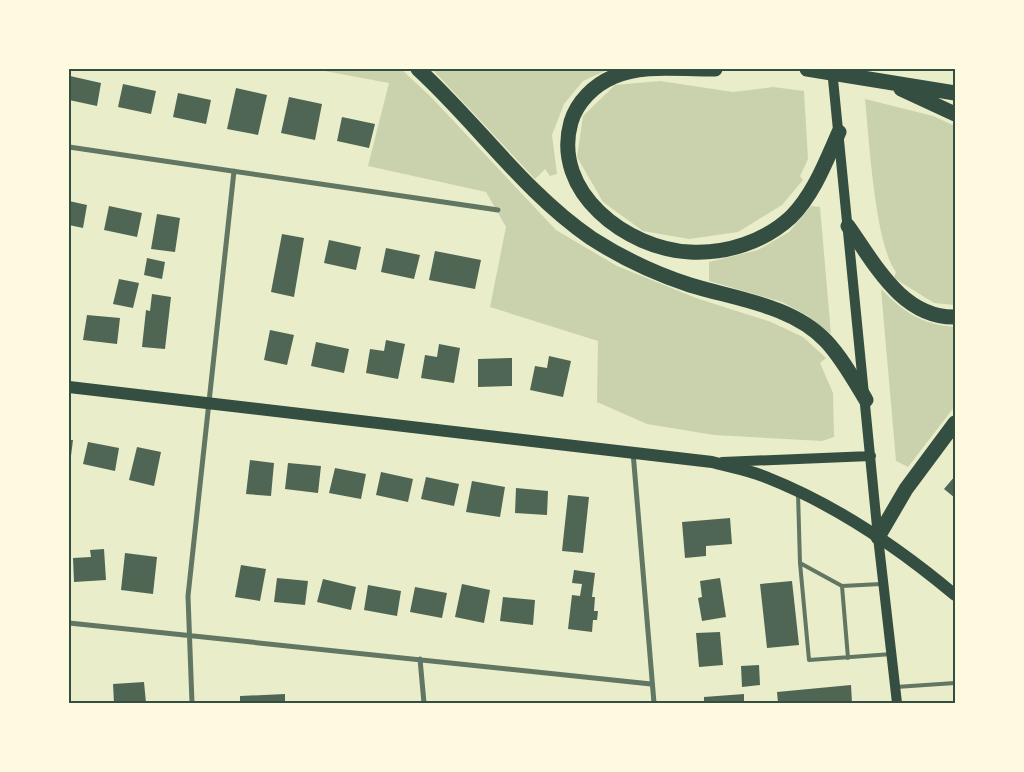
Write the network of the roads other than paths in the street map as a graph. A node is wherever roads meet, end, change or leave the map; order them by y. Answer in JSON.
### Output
{"nodes":[{"id":1,"x":418,"y":69,"type":"edge"},
{"id":2,"x":715,"y":69,"type":"edge"},
{"id":3,"x":807,"y":69,"type":"edge"},
{"id":4,"x":832,"y":69,"type":"edge"},
{"id":5,"x":881,"y":80,"type":"junction"},
{"id":6,"x":955,"y":93,"type":"edge"},
{"id":7,"x":955,"y":114,"type":"edge"},
{"id":8,"x":839,"y":132,"type":"junction"},
{"id":9,"x":69,"y":147,"type":"edge"},
{"id":10,"x":234,"y":171,"type":"junction"},
{"id":11,"x":498,"y":210,"type":"dead end"},
{"id":12,"x":848,"y":226,"type":"junction"},
{"id":13,"x":955,"y":317,"type":"edge"},
{"id":14,"x":69,"y":387,"type":"edge"},
{"id":15,"x":866,"y":400,"type":"junction"},
{"id":16,"x":209,"y":404,"type":"junction"},
{"id":17,"x":955,"y":423,"type":"edge"},
{"id":18,"x":633,"y":452,"type":"junction"},
{"id":19,"x":871,"y":456,"type":"junction"},
{"id":20,"x":712,"y":462,"type":"junction"},
{"id":21,"x":798,"y":491,"type":"junction"},
{"id":22,"x":878,"y":537,"type":"junction"},
{"id":23,"x":800,"y":563,"type":"junction"},
{"id":24,"x":884,"y":584,"type":"junction"},
{"id":25,"x":842,"y":586,"type":"junction"},
{"id":26,"x":955,"y":595,"type":"edge"},
{"id":27,"x":69,"y":622,"type":"edge"},
{"id":28,"x":191,"y":635,"type":"junction"},
{"id":29,"x":892,"y":654,"type":"junction"},
{"id":30,"x":848,"y":658,"type":"junction"},
{"id":31,"x":420,"y":660,"type":"junction"},
{"id":32,"x":955,"y":683,"type":"edge"},
{"id":33,"x":652,"y":684,"type":"junction"},
{"id":34,"x":896,"y":687,"type":"junction"},
{"id":35,"x":192,"y":703,"type":"edge"},
{"id":36,"x":424,"y":703,"type":"edge"},
{"id":37,"x":654,"y":703,"type":"edge"},
{"id":38,"x":897,"y":703,"type":"edge"}],
"edges":[{"from":1,"to":15,"type":"highway"},
{"from":2,"to":8,"type":"highway"},
{"from":3,"to":5,"type":"highway"},
{"from":4,"to":8,"type":"main road"},
{"from":5,"to":6,"type":"highway"},
{"from":5,"to":7,"type":"highway"},
{"from":8,"to":12,"type":"main road"},
{"from":9,"to":10,"type":"street"},
{"from":10,"to":11,"type":"street"},
{"from":10,"to":16,"type":"street"},
{"from":12,"to":13,"type":"highway"},
{"from":12,"to":15,"type":"main road"},
{"from":14,"to":16,"type":"main road"},
{"from":15,"to":19,"type":"main road"},
{"from":16,"to":18,"type":"main road"},
{"from":16,"to":28,"type":"street"},
{"from":17,"to":22,"type":"highway"},
{"from":18,"to":20,"type":"main road"},
{"from":18,"to":33,"type":"street"},
{"from":19,"to":20,"type":"main road"},
{"from":19,"to":22,"type":"main road"},
{"from":20,"to":21,"type":"main road"},
{"from":21,"to":22,"type":"main road"},
{"from":21,"to":23,"type":"lane"},
{"from":22,"to":24,"type":"main road"},
{"from":22,"to":26,"type":"main road"},
{"from":23,"to":25,"type":"lane"},
{"from":23,"to":30,"type":"lane"},
{"from":24,"to":25,"type":"lane"},
{"from":24,"to":29,"type":"main road"},
{"from":25,"to":30,"type":"lane"},
{"from":27,"to":28,"type":"street"},
{"from":28,"to":31,"type":"street"},
{"from":28,"to":35,"type":"street"},
{"from":29,"to":30,"type":"lane"},
{"from":29,"to":34,"type":"main road"},
{"from":31,"to":33,"type":"street"},
{"from":31,"to":36,"type":"street"},
{"from":32,"to":34,"type":"lane"},
{"from":33,"to":37,"type":"street"},
{"from":34,"to":38,"type":"main road"}]}
